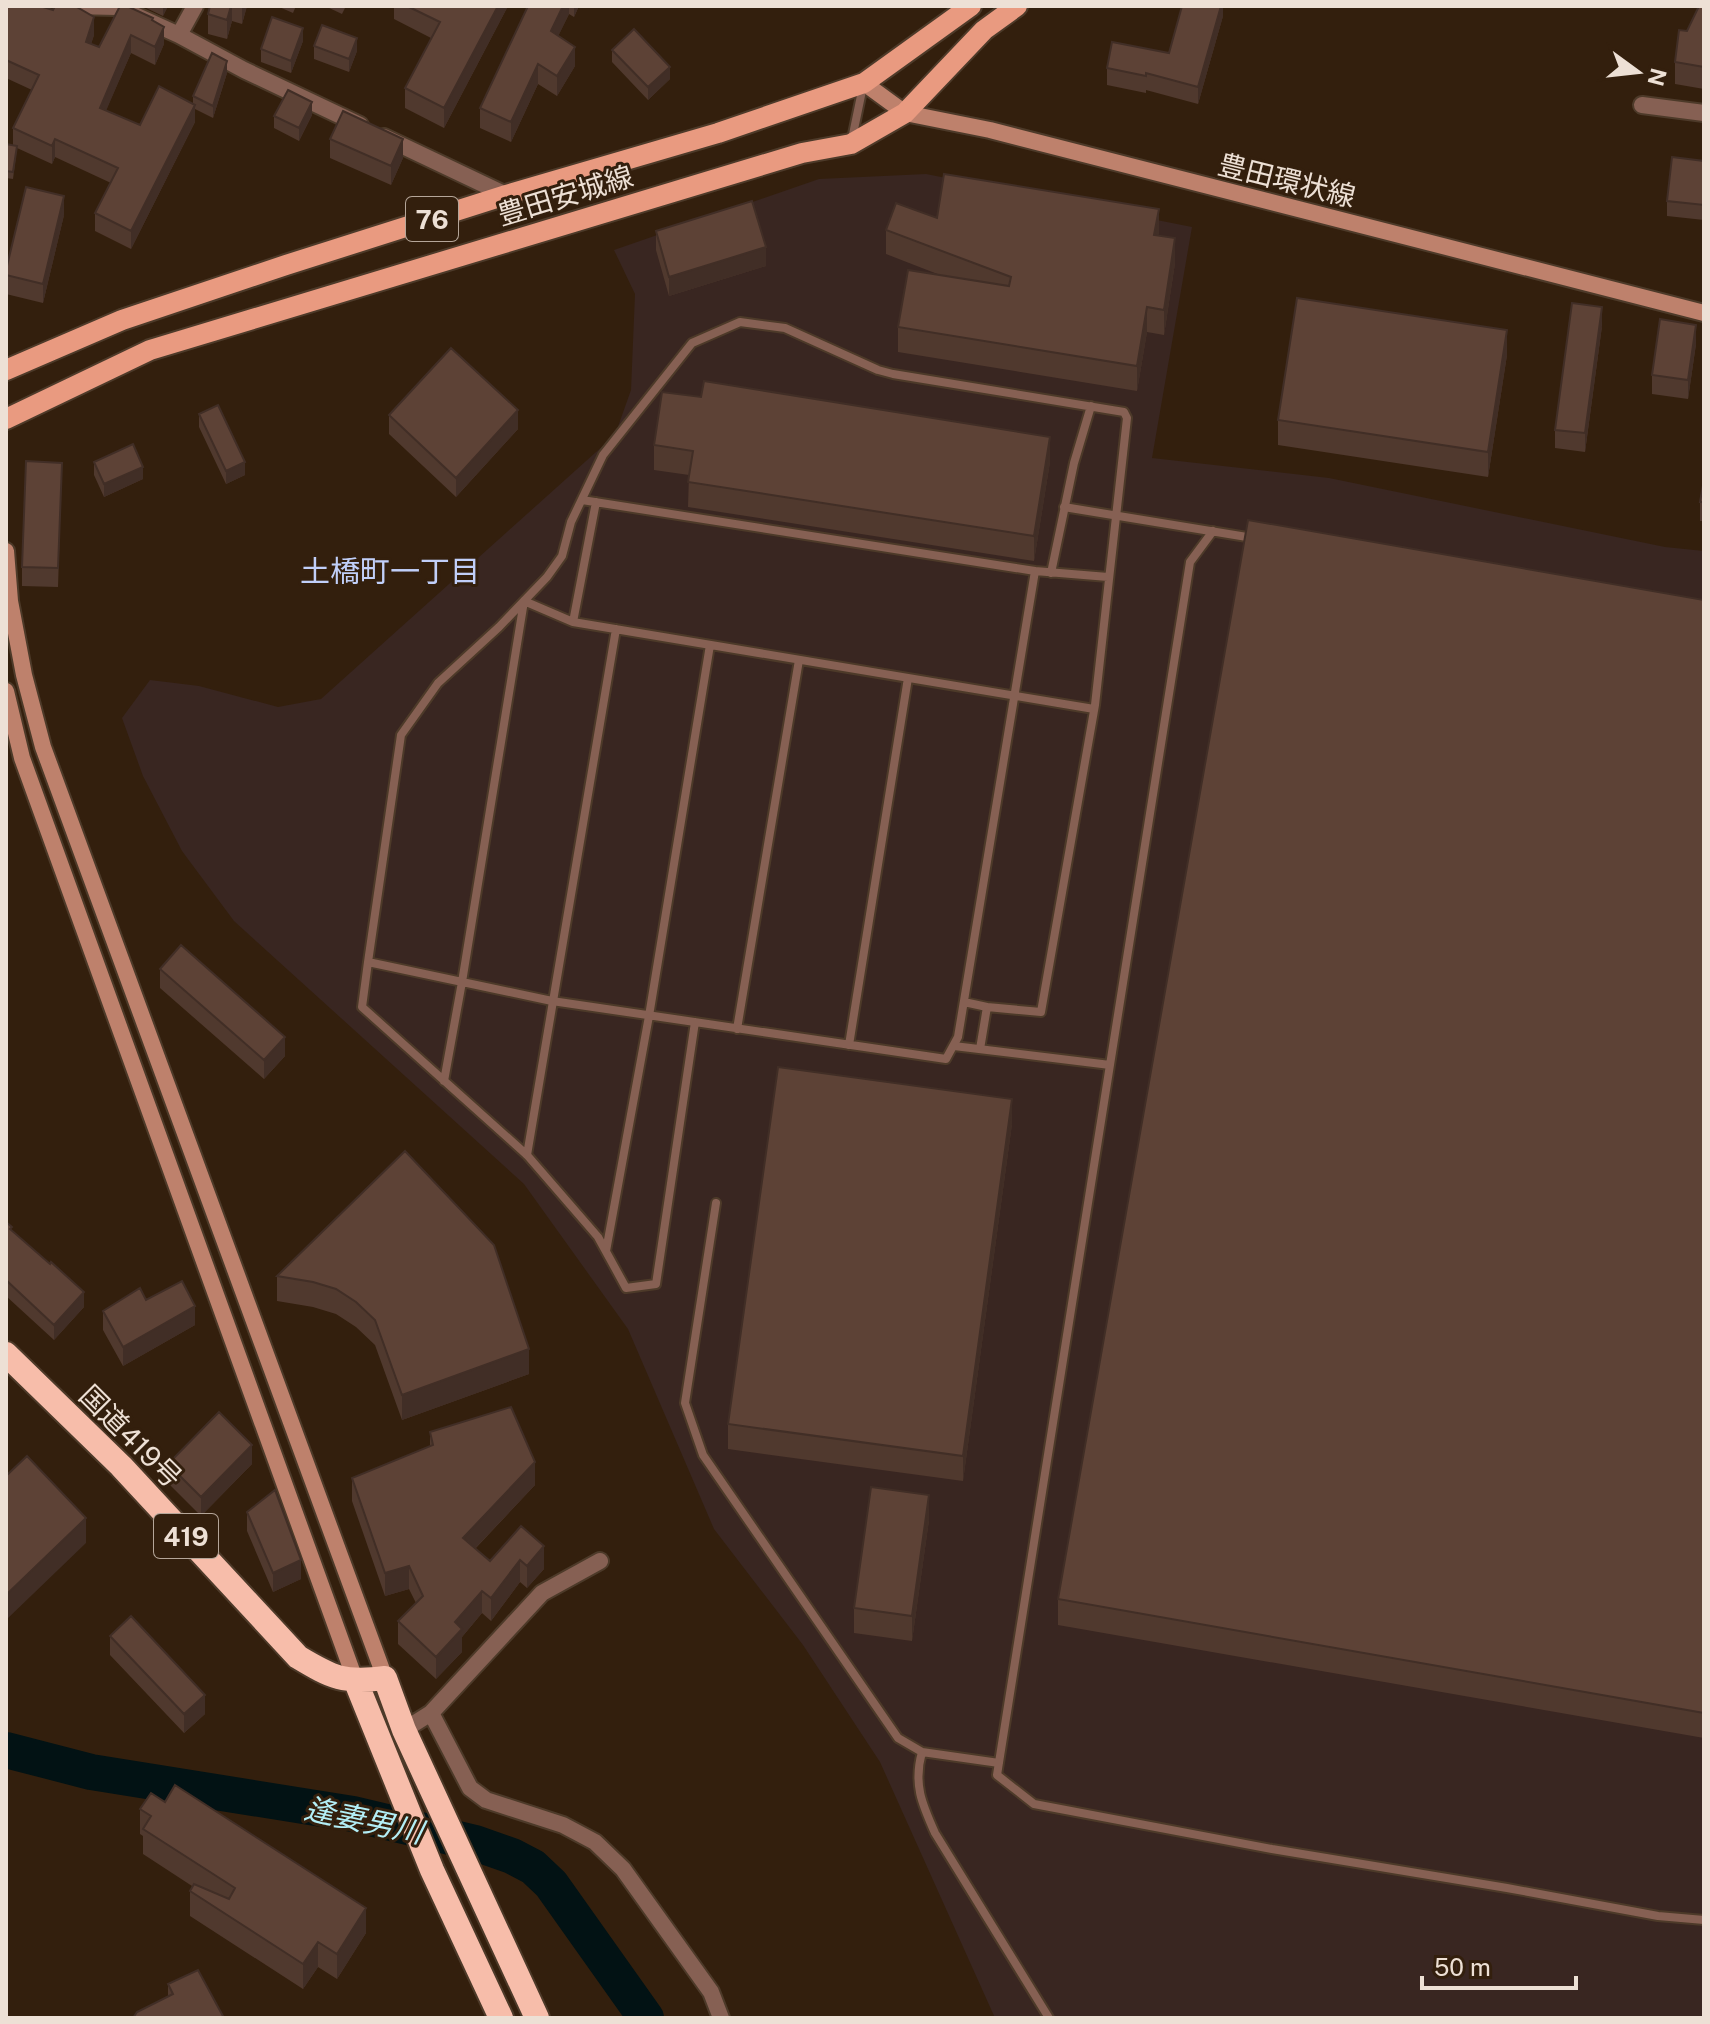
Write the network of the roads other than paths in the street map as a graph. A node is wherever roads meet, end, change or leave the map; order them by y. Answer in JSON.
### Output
{"nodes":[{"id":1,"x":72,"y":6,"type":"edge"},
{"id":2,"x":195,"y":6,"type":"edge"},
{"id":3,"x":971,"y":6,"type":"edge"},
{"id":4,"x":1017,"y":6,"type":"edge"},
{"id":5,"x":179,"y":35,"type":"junction"},
{"id":6,"x":864,"y":83,"type":"junction"},
{"id":7,"x":1642,"y":105,"type":"dead end"},
{"id":8,"x":905,"y":113,"type":"junction"},
{"id":9,"x":1704,"y":113,"type":"edge"},
{"id":10,"x":851,"y":144,"type":"junction"},
{"id":11,"x":506,"y":195,"type":"junction"},
{"id":12,"x":1704,"y":313,"type":"edge"},
{"id":13,"x":6,"y":370,"type":"edge"},
{"id":14,"x":1091,"y":406,"type":"junction"},
{"id":15,"x":6,"y":419,"type":"edge"},
{"id":16,"x":582,"y":500,"type":"junction"},
{"id":17,"x":596,"y":502,"type":"junction"},
{"id":18,"x":1064,"y":507,"type":"junction"},
{"id":19,"x":1115,"y":515,"type":"junction"},
{"id":20,"x":1213,"y":531,"type":"junction"},
{"id":21,"x":1259,"y":539,"type":"edge"},
{"id":22,"x":6,"y":551,"type":"edge"},
{"id":23,"x":1035,"y":571,"type":"junction"},
{"id":24,"x":1051,"y":573,"type":"junction"},
{"id":25,"x":1108,"y":577,"type":"junction"},
{"id":26,"x":524,"y":601,"type":"junction"},
{"id":27,"x":573,"y":622,"type":"junction"},
{"id":28,"x":616,"y":629,"type":"junction"},
{"id":29,"x":710,"y":645,"type":"junction"},
{"id":30,"x":799,"y":660,"type":"junction"},
{"id":31,"x":908,"y":678,"type":"junction"},
{"id":32,"x":6,"y":691,"type":"edge"},
{"id":33,"x":1015,"y":695,"type":"junction"},
{"id":34,"x":1094,"y":707,"type":"junction"},
{"id":35,"x":368,"y":962,"type":"junction"},
{"id":36,"x":462,"y":982,"type":"junction"},
{"id":37,"x":552,"y":1001,"type":"junction"},
{"id":38,"x":964,"y":1002,"type":"junction"},
{"id":39,"x":987,"y":1007,"type":"junction"},
{"id":40,"x":649,"y":1016,"type":"junction"},
{"id":41,"x":695,"y":1022,"type":"junction"},
{"id":42,"x":737,"y":1029,"type":"junction"},
{"id":43,"x":849,"y":1045,"type":"junction"},
{"id":44,"x":954,"y":1046,"type":"junction"},
{"id":45,"x":980,"y":1049,"type":"junction"},
{"id":46,"x":1110,"y":1065,"type":"junction"},
{"id":47,"x":444,"y":1081,"type":"junction"},
{"id":48,"x":527,"y":1155,"type":"junction"},
{"id":49,"x":716,"y":1203,"type":"dead end"},
{"id":50,"x":606,"y":1252,"type":"junction"},
{"id":51,"x":6,"y":1354,"type":"edge"},
{"id":52,"x":600,"y":1561,"type":"dead end"},
{"id":53,"x":385,"y":1678,"type":"junction"},
{"id":54,"x":356,"y":1682,"type":"junction"},
{"id":55,"x":431,"y":1713,"type":"junction"},
{"id":56,"x":404,"y":1730,"type":"junction"},
{"id":57,"x":922,"y":1752,"type":"junction"},
{"id":58,"x":999,"y":1763,"type":"junction"},
{"id":59,"x":1704,"y":1920,"type":"edge"},
{"id":60,"x":501,"y":2018,"type":"edge"},
{"id":61,"x":537,"y":2018,"type":"edge"},
{"id":62,"x":721,"y":2018,"type":"edge"},
{"id":63,"x":1049,"y":2018,"type":"edge"}],
"edges":[{"from":1,"to":5,"type":"street"},
{"from":2,"to":5,"type":"street"},
{"from":3,"to":6,"type":"main road","name":"豊田安城線","number":"76"},
{"from":4,"to":8,"type":"main road","name":"豊田安城線","number":"76"},
{"from":5,"to":11,"type":"street"},
{"from":6,"to":8,"type":"street","name":"豊田環状線"},
{"from":6,"to":10,"type":"lane"},
{"from":6,"to":11,"type":"main road","name":"豊田安城線","number":"76"},
{"from":7,"to":9,"type":"street"},
{"from":8,"to":10,"type":"main road","name":"豊田安城線","number":"76"},
{"from":8,"to":12,"type":"street","name":"豊田環状線"},
{"from":10,"to":15,"type":"main road","name":"豊田安城線","number":"76"},
{"from":11,"to":13,"type":"main road","name":"豊田安城線","number":"76"},
{"from":14,"to":16,"type":"lane"},
{"from":14,"to":18,"type":"lane"},
{"from":14,"to":19,"type":"lane"},
{"from":16,"to":17,"type":"lane"},
{"from":16,"to":26,"type":"lane"},
{"from":17,"to":23,"type":"lane"},
{"from":17,"to":27,"type":"lane"},
{"from":18,"to":19,"type":"lane"},
{"from":18,"to":24,"type":"lane"},
{"from":19,"to":20,"type":"lane"},
{"from":19,"to":25,"type":"lane"},
{"from":20,"to":21,"type":"lane"},
{"from":20,"to":46,"type":"lane"},
{"from":22,"to":53,"type":"street"},
{"from":23,"to":24,"type":"lane"},
{"from":23,"to":33,"type":"lane"},
{"from":24,"to":25,"type":"lane"},
{"from":25,"to":34,"type":"lane"},
{"from":26,"to":27,"type":"lane"},
{"from":26,"to":35,"type":"lane"},
{"from":26,"to":36,"type":"lane"},
{"from":27,"to":28,"type":"lane"},
{"from":28,"to":29,"type":"lane"},
{"from":28,"to":37,"type":"lane"},
{"from":29,"to":30,"type":"lane"},
{"from":29,"to":40,"type":"lane"},
{"from":30,"to":31,"type":"lane"},
{"from":30,"to":42,"type":"lane"},
{"from":31,"to":33,"type":"lane"},
{"from":31,"to":43,"type":"lane"},
{"from":32,"to":54,"type":"street"},
{"from":33,"to":34,"type":"lane"},
{"from":33,"to":38,"type":"lane"},
{"from":34,"to":39,"type":"lane"},
{"from":35,"to":36,"type":"lane"},
{"from":35,"to":47,"type":"lane"},
{"from":36,"to":37,"type":"lane"},
{"from":36,"to":47,"type":"lane"},
{"from":37,"to":40,"type":"lane"},
{"from":37,"to":48,"type":"lane"},
{"from":38,"to":39,"type":"lane"},
{"from":38,"to":44,"type":"lane"},
{"from":39,"to":45,"type":"lane"},
{"from":40,"to":41,"type":"lane"},
{"from":40,"to":50,"type":"lane"},
{"from":41,"to":42,"type":"lane"},
{"from":41,"to":50,"type":"lane"},
{"from":42,"to":43,"type":"lane"},
{"from":43,"to":44,"type":"lane"},
{"from":44,"to":45,"type":"lane"},
{"from":45,"to":46,"type":"lane"},
{"from":46,"to":58,"type":"lane"},
{"from":47,"to":48,"type":"lane"},
{"from":48,"to":50,"type":"lane"},
{"from":49,"to":57,"type":"lane"},
{"from":51,"to":54,"type":"highway","name":"国道419号","number":"419"},
{"from":52,"to":55,"type":"street"},
{"from":53,"to":54,"type":"highway","name":"国道419号","number":"419"},
{"from":53,"to":56,"type":"highway"},
{"from":54,"to":60,"type":"highway"},
{"from":55,"to":56,"type":"street"},
{"from":55,"to":62,"type":"street"},
{"from":56,"to":61,"type":"highway"},
{"from":57,"to":58,"type":"lane"},
{"from":57,"to":63,"type":"lane"},
{"from":58,"to":59,"type":"lane"}]}
